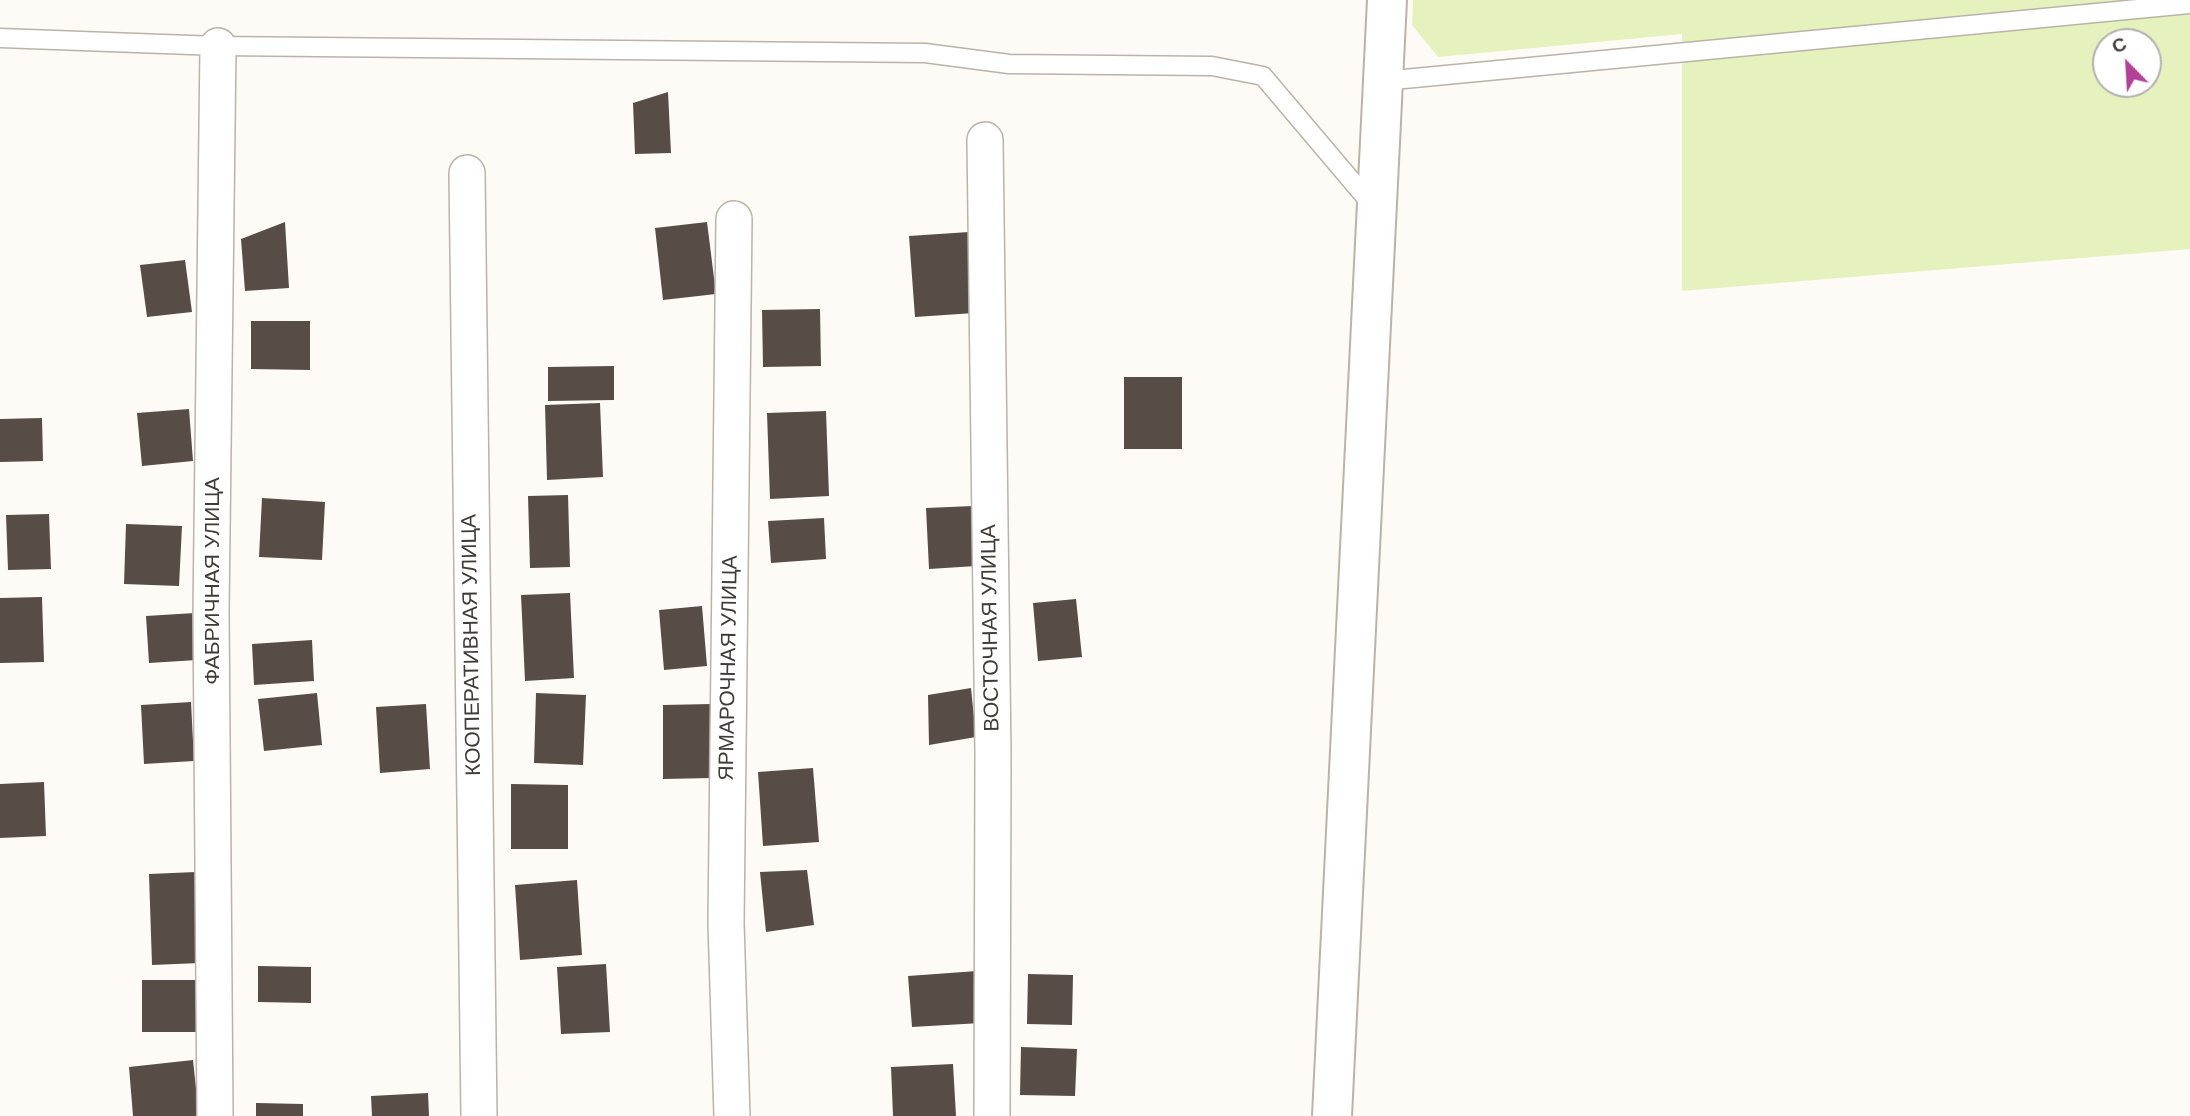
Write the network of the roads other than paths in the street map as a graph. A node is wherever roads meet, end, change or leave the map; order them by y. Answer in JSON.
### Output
{"nodes":[{"id":1,"x":1387,"y":0,"type":"edge"},
{"id":2,"x":2190,"y":4,"type":"edge"},
{"id":3,"x":0,"y":38,"type":"edge"},
{"id":4,"x":218,"y":46,"type":"junction"},
{"id":5,"x":1383,"y":81,"type":"junction"},
{"id":6,"x":985,"y":140,"type":"dead end"},
{"id":7,"x":467,"y":173,"type":"dead end"},
{"id":8,"x":1377,"y":211,"type":"junction"},
{"id":9,"x":734,"y":219,"type":"dead end"},
{"id":10,"x":215,"y":1116,"type":"edge"},
{"id":11,"x":479,"y":1116,"type":"edge"},
{"id":12,"x":732,"y":1116,"type":"edge"},
{"id":13,"x":992,"y":1116,"type":"edge"},
{"id":14,"x":1332,"y":1116,"type":"edge"}],
"edges":[{"from":1,"to":5,"type":"street"},
{"from":2,"to":5,"type":"lane"},
{"from":3,"to":4,"type":"lane"},
{"from":4,"to":8,"type":"lane"},
{"from":4,"to":10,"type":"street","name":"ФАБРИЧНАЯ УЛИЦА"},
{"from":5,"to":8,"type":"street"},
{"from":6,"to":13,"type":"street","name":"ВОСТОЧНАЯ УЛИЦА"},
{"from":7,"to":11,"type":"street","name":"КООПЕРАТИВНАЯ УЛИЦА"},
{"from":8,"to":14,"type":"street"},
{"from":9,"to":12,"type":"street","name":"ЯРМАРОЧНАЯ УЛИЦА"}]}
